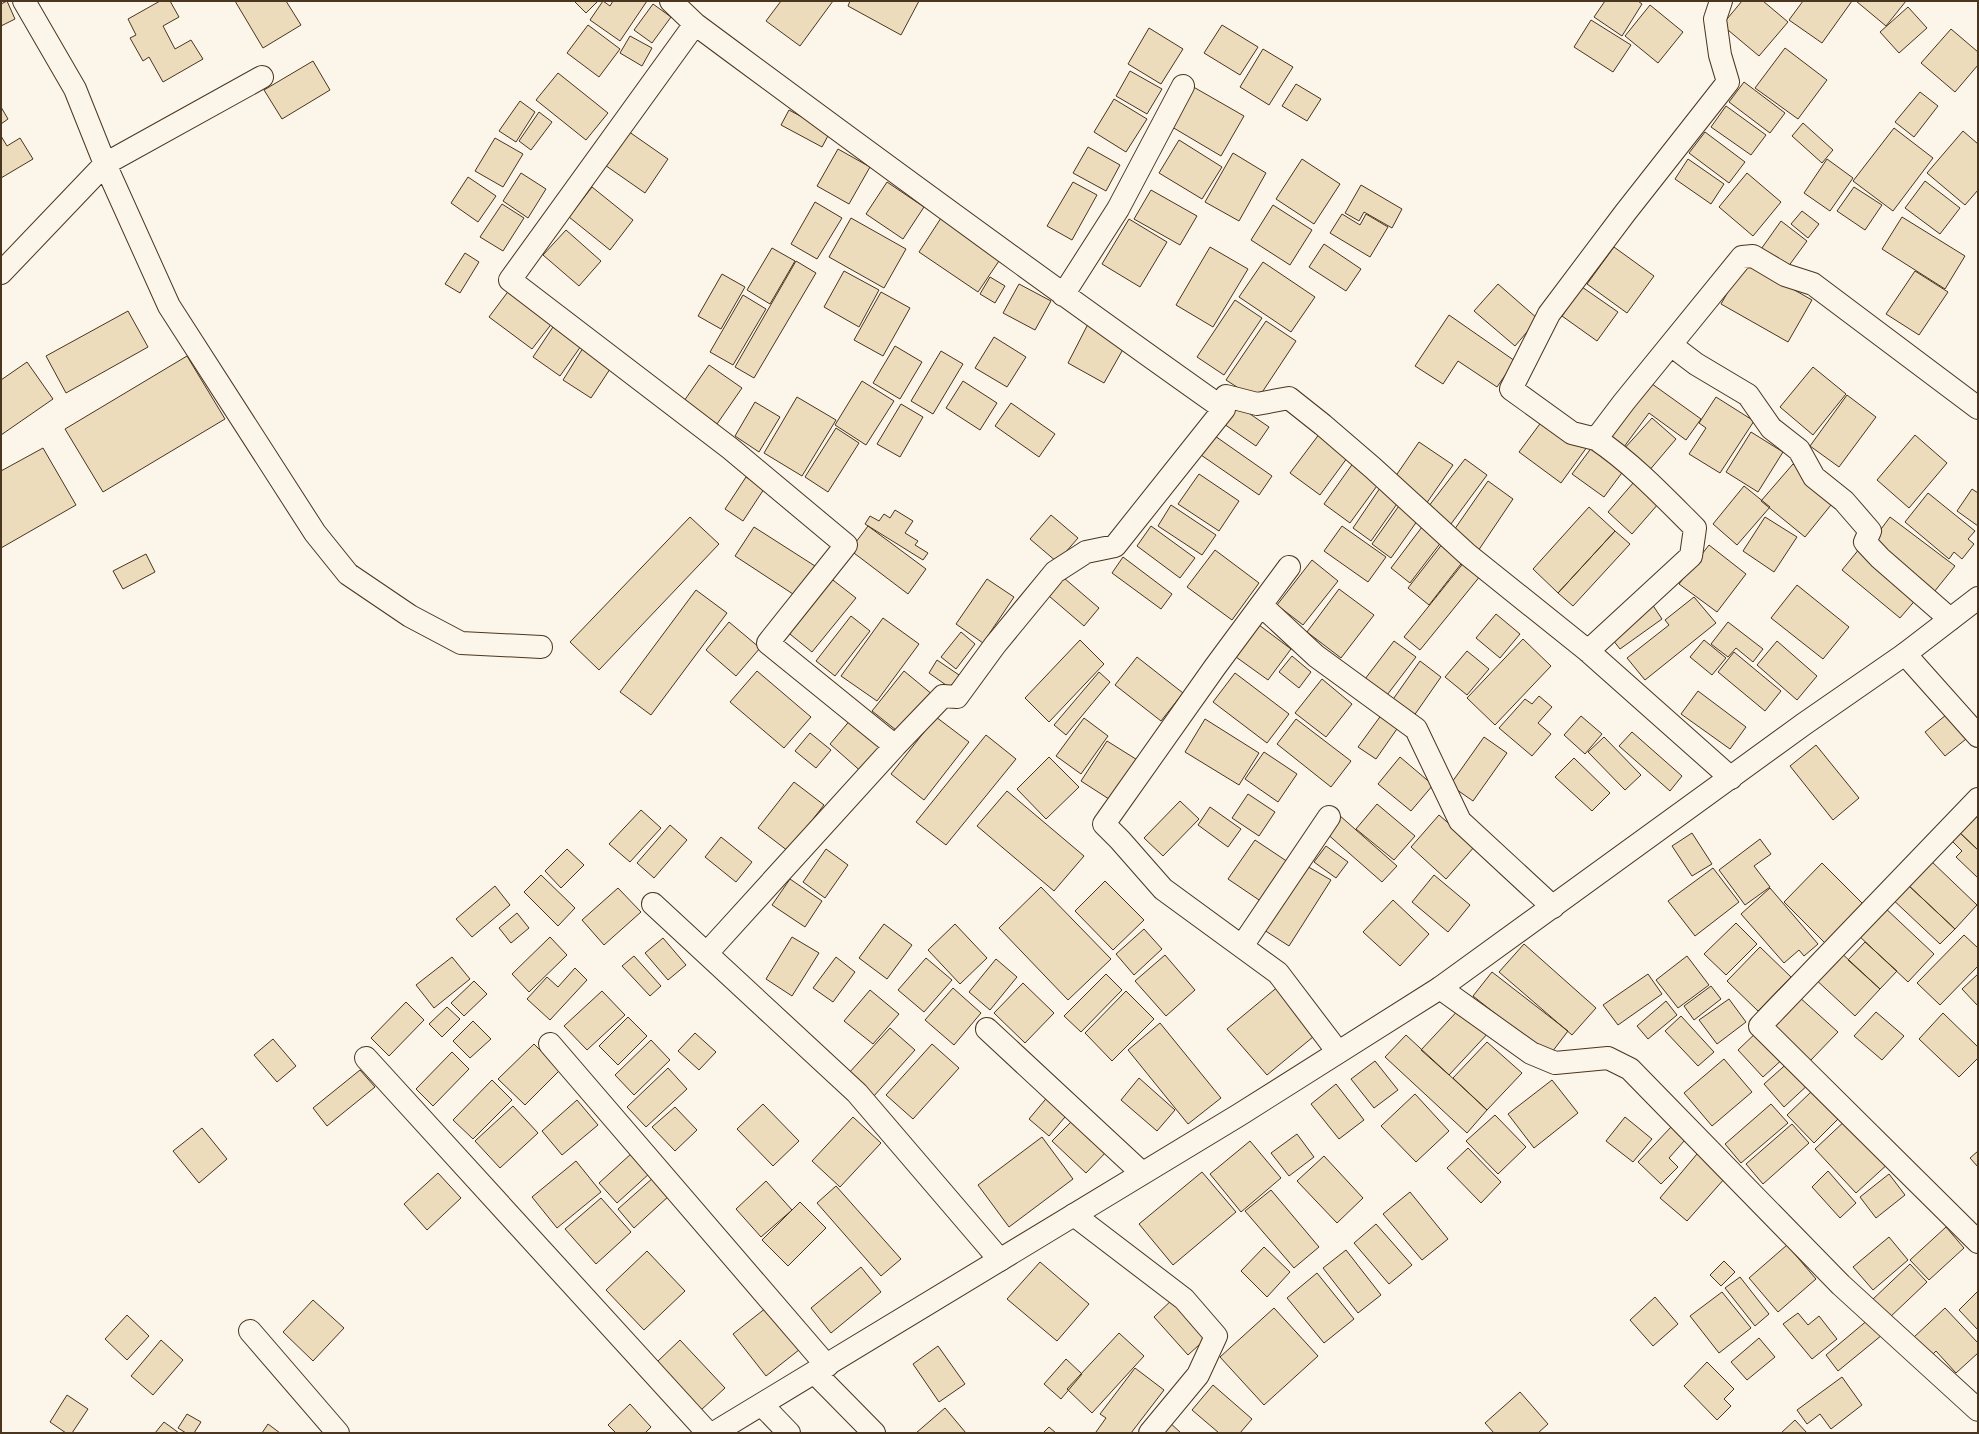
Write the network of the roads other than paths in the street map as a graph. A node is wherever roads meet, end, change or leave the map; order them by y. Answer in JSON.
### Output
{"nodes":[{"id":1,"x":24,"y":1,"type":"edge"},
{"id":2,"x":671,"y":1,"type":"edge"},
{"id":3,"x":1721,"y":1,"type":"edge"},
{"id":4,"x":695,"y":24,"type":"junction"},
{"id":5,"x":262,"y":77,"type":"dead end"},
{"id":6,"x":1184,"y":86,"type":"dead end"},
{"id":7,"x":105,"y":164,"type":"junction"},
{"id":8,"x":1,"y":273,"type":"edge"},
{"id":9,"x":1063,"y":295,"type":"junction"},
{"id":10,"x":1671,"y":345,"type":"junction"},
{"id":11,"x":1978,"y":408,"type":"edge"},
{"id":12,"x":1224,"y":409,"type":"junction"},
{"id":13,"x":1596,"y":439,"type":"junction"},
{"id":14,"x":1290,"y":567,"type":"dead end"},
{"id":15,"x":1978,"y":598,"type":"edge"},
{"id":16,"x":1261,"y":605,"type":"junction"},
{"id":17,"x":1950,"y":619,"type":"junction"},
{"id":18,"x":541,"y":647,"type":"dead end"},
{"id":19,"x":1588,"y":651,"type":"junction"},
{"id":20,"x":1905,"y":654,"type":"junction"},
{"id":21,"x":1978,"y":736,"type":"edge"},
{"id":22,"x":895,"y":746,"type":"junction"},
{"id":23,"x":1731,"y":778,"type":"junction"},
{"id":24,"x":1978,"y":799,"type":"edge"},
{"id":25,"x":1329,"y":817,"type":"dead end"},
{"id":26,"x":653,"y":904,"type":"dead end"},
{"id":27,"x":1553,"y":906,"type":"junction"},
{"id":28,"x":1242,"y":946,"type":"junction"},
{"id":29,"x":707,"y":953,"type":"junction"},
{"id":30,"x":1440,"y":988,"type":"junction"},
{"id":31,"x":987,"y":1028,"type":"dead end"},
{"id":32,"x":550,"y":1044,"type":"dead end"},
{"id":33,"x":1338,"y":1052,"type":"junction"},
{"id":34,"x":366,"y":1058,"type":"dead end"},
{"id":35,"x":1142,"y":1173,"type":"junction"},
{"id":36,"x":1074,"y":1215,"type":"junction"},
{"id":37,"x":1978,"y":1242,"type":"edge"},
{"id":38,"x":1000,"y":1260,"type":"junction"},
{"id":39,"x":250,"y":1331,"type":"dead end"},
{"id":40,"x":821,"y":1369,"type":"junction"},
{"id":41,"x":762,"y":1405,"type":"junction"},
{"id":42,"x":1978,"y":1410,"type":"edge"},
{"id":43,"x":338,"y":1433,"type":"edge"},
{"id":44,"x":708,"y":1433,"type":"edge"},
{"id":45,"x":714,"y":1433,"type":"edge"},
{"id":46,"x":789,"y":1433,"type":"edge"},
{"id":47,"x":874,"y":1433,"type":"edge"},
{"id":48,"x":1150,"y":1433,"type":"edge"}],
"edges":[{"from":1,"to":7,"type":"street"},
{"from":2,"to":4,"type":"street"},
{"from":3,"to":13,"type":"street"},
{"from":4,"to":9,"type":"street"},
{"from":4,"to":22,"type":"street"},
{"from":5,"to":7,"type":"street"},
{"from":6,"to":9,"type":"street"},
{"from":7,"to":8,"type":"street"},
{"from":7,"to":18,"type":"street"},
{"from":9,"to":12,"type":"street"},
{"from":10,"to":11,"type":"street"},
{"from":10,"to":13,"type":"street"},
{"from":10,"to":17,"type":"street"},
{"from":12,"to":19,"type":"street"},
{"from":12,"to":22,"type":"street"},
{"from":13,"to":19,"type":"street"},
{"from":14,"to":16,"type":"street"},
{"from":15,"to":17,"type":"street"},
{"from":16,"to":27,"type":"street"},
{"from":16,"to":28,"type":"street"},
{"from":17,"to":20,"type":"street"},
{"from":19,"to":23,"type":"street"},
{"from":20,"to":21,"type":"street"},
{"from":20,"to":23,"type":"street"},
{"from":22,"to":29,"type":"street"},
{"from":23,"to":27,"type":"street"},
{"from":24,"to":37,"type":"street"},
{"from":25,"to":28,"type":"street"},
{"from":26,"to":29,"type":"street"},
{"from":27,"to":30,"type":"street"},
{"from":28,"to":33,"type":"street"},
{"from":29,"to":38,"type":"street"},
{"from":30,"to":33,"type":"street"},
{"from":30,"to":42,"type":"street"},
{"from":31,"to":35,"type":"street"},
{"from":32,"to":40,"type":"street"},
{"from":33,"to":35,"type":"street"},
{"from":34,"to":44,"type":"street"},
{"from":35,"to":36,"type":"street"},
{"from":36,"to":38,"type":"street"},
{"from":36,"to":48,"type":"street"},
{"from":38,"to":40,"type":"street"},
{"from":39,"to":43,"type":"street"},
{"from":40,"to":41,"type":"street"},
{"from":40,"to":47,"type":"street"},
{"from":41,"to":45,"type":"street"},
{"from":41,"to":46,"type":"street"}]}
